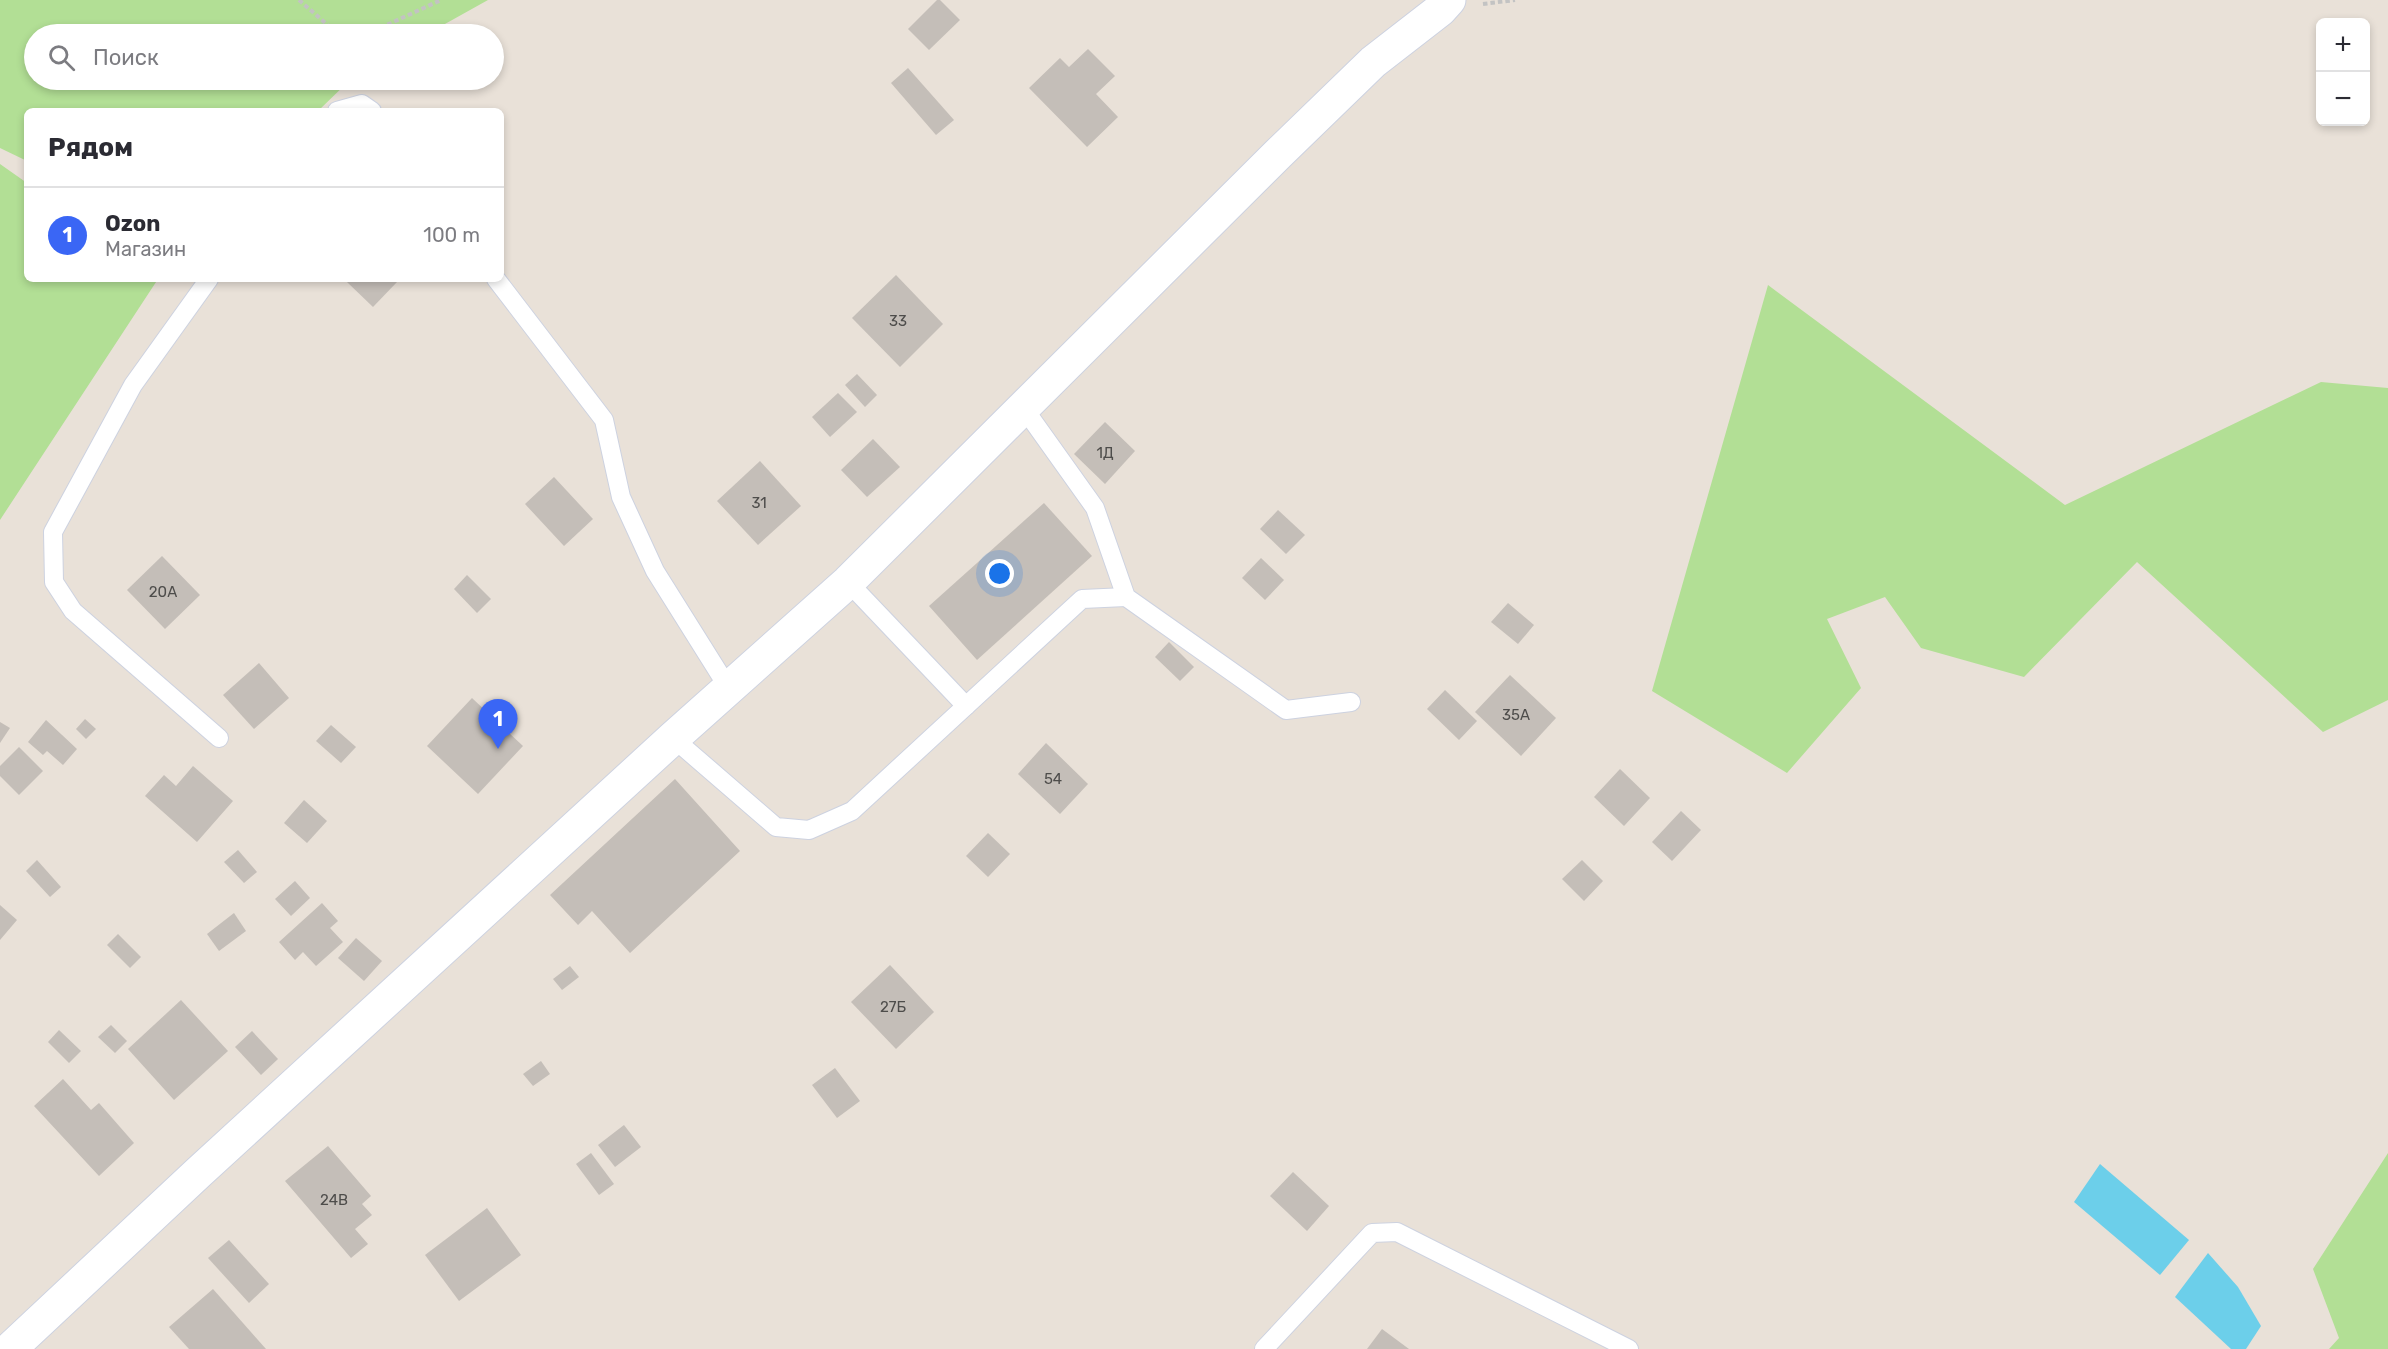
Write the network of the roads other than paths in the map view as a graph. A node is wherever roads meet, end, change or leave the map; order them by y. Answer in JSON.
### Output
{"nodes":[{"id":1,"x":1449,"y":0,"type":"edge"},
{"id":2,"x":348,"y":108,"type":"edge"},
{"id":3,"x":368,"y":108,"type":"edge"},
{"id":4,"x":207,"y":282,"type":"edge"},
{"id":5,"x":498,"y":282,"type":"edge"},
{"id":6,"x":1023,"y":407,"type":"junction"},
{"id":7,"x":848,"y":582,"type":"junction"},
{"id":8,"x":1126,"y":597,"type":"junction"},
{"id":9,"x":729,"y":689,"type":"junction"},
{"id":10,"x":1351,"y":702,"type":"dead end"},
{"id":11,"x":966,"y":706,"type":"junction"},
{"id":12,"x":219,"y":738,"type":"dead end"},
{"id":13,"x":673,"y":738,"type":"junction"},
{"id":14,"x":10,"y":1349,"type":"edge"},
{"id":15,"x":1264,"y":1349,"type":"edge"},
{"id":16,"x":1629,"y":1349,"type":"edge"}],
"edges":[{"from":1,"to":6,"type":"street"},
{"from":2,"to":3,"type":"lane"},
{"from":4,"to":12,"type":"lane"},
{"from":5,"to":9,"type":"lane"},
{"from":6,"to":7,"type":"street"},
{"from":6,"to":8,"type":"lane"},
{"from":7,"to":9,"type":"street"},
{"from":7,"to":11,"type":"lane"},
{"from":8,"to":10,"type":"lane"},
{"from":8,"to":11,"type":"lane"},
{"from":9,"to":13,"type":"street"},
{"from":11,"to":13,"type":"lane"},
{"from":13,"to":14,"type":"street"},
{"from":15,"to":16,"type":"lane"}]}
